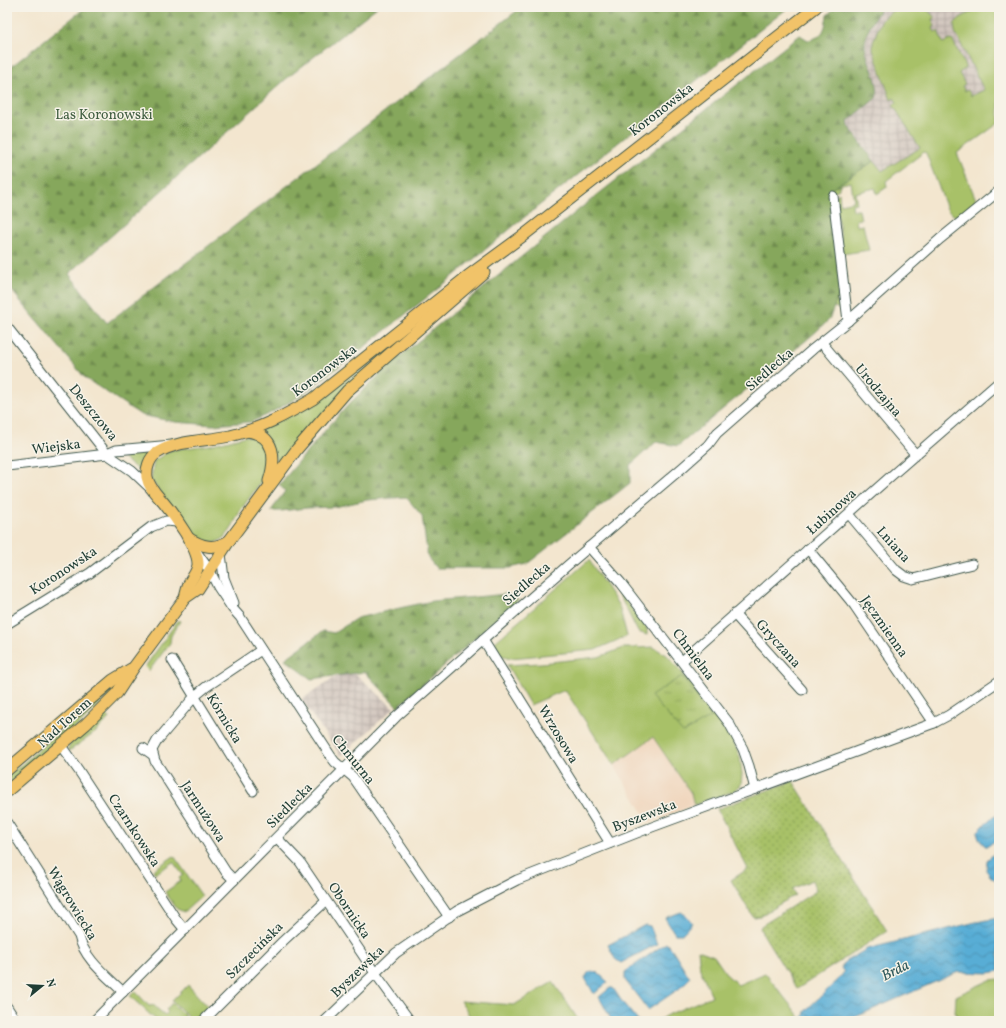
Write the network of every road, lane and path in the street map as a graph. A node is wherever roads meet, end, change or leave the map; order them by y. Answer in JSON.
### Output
{"nodes":[{"id":1,"x":816,"y":7,"type":"edge"},
{"id":2,"x":999,"y":191,"type":"edge"},
{"id":3,"x":833,"y":196,"type":"dead end"},
{"id":4,"x":524,"y":235,"type":"junction"},
{"id":5,"x":848,"y":321,"type":"junction"},
{"id":6,"x":7,"y":327,"type":"edge"},
{"id":7,"x":822,"y":343,"type":"junction"},
{"id":8,"x":999,"y":382,"type":"edge"},
{"id":9,"x":247,"y":432,"type":"junction"},
{"id":10,"x":177,"y":444,"type":"junction"},
{"id":11,"x":108,"y":454,"type":"junction"},
{"id":12,"x":916,"y":455,"type":"junction"},
{"id":13,"x":7,"y":466,"type":"edge"},
{"id":14,"x":268,"y":486,"type":"junction"},
{"id":15,"x":152,"y":490,"type":"junction"},
{"id":16,"x":849,"y":514,"type":"junction"},
{"id":17,"x":177,"y":522,"type":"junction"},
{"id":18,"x":187,"y":538,"type":"junction"},
{"id":19,"x":230,"y":540,"type":"junction"},
{"id":20,"x":194,"y":547,"type":"junction"},
{"id":21,"x":589,"y":547,"type":"junction"},
{"id":22,"x":808,"y":549,"type":"junction"},
{"id":23,"x":221,"y":554,"type":"junction"},
{"id":24,"x":972,"y":564,"type":"dead end"},
{"id":25,"x":210,"y":571,"type":"junction"},
{"id":26,"x":185,"y":598,"type":"junction"},
{"id":27,"x":734,"y":614,"type":"junction"},
{"id":28,"x":240,"y":617,"type":"junction"},
{"id":29,"x":7,"y":624,"type":"edge"},
{"id":30,"x":483,"y":640,"type":"junction"},
{"id":31,"x":261,"y":650,"type":"junction"},
{"id":32,"x":172,"y":660,"type":"dead end"},
{"id":33,"x":682,"y":661,"type":"junction"},
{"id":34,"x":134,"y":667,"type":"junction"},
{"id":35,"x":999,"y":681,"type":"edge"},
{"id":36,"x":802,"y":690,"type":"dead end"},
{"id":37,"x":195,"y":696,"type":"junction"},
{"id":38,"x":934,"y":723,"type":"junction"},
{"id":39,"x":61,"y":746,"type":"junction"},
{"id":40,"x":143,"y":748,"type":"dead end"},
{"id":41,"x":152,"y":755,"type":"junction"},
{"id":42,"x":7,"y":770,"type":"edge"},
{"id":43,"x":344,"y":770,"type":"junction"},
{"id":44,"x":755,"y":789,"type":"junction"},
{"id":45,"x":253,"y":790,"type":"dead end"},
{"id":46,"x":7,"y":791,"type":"edge"},
{"id":47,"x":7,"y":823,"type":"edge"},
{"id":48,"x":277,"y":838,"type":"junction"},
{"id":49,"x":610,"y":844,"type":"junction"},
{"id":50,"x":234,"y":880,"type":"junction"},
{"id":51,"x":326,"y":901,"type":"junction"},
{"id":52,"x":449,"y":917,"type":"junction"},
{"id":53,"x":185,"y":930,"type":"junction"},
{"id":54,"x":375,"y":973,"type":"junction"},
{"id":55,"x":123,"y":992,"type":"junction"},
{"id":56,"x":7,"y":1007,"type":"edge"},
{"id":57,"x":16,"y":1021,"type":"edge"},
{"id":58,"x":94,"y":1021,"type":"edge"},
{"id":59,"x":203,"y":1021,"type":"edge"},
{"id":60,"x":325,"y":1021,"type":"edge"},
{"id":61,"x":410,"y":1021,"type":"edge"}],
"edges":[{"from":1,"to":4,"type":"main road","name":"Koronowska"},
{"from":2,"to":5,"type":"street","name":"Siedlecka"},
{"from":3,"to":5,"type":"street"},
{"from":4,"to":9,"type":"main road","name":"Koronowska"},
{"from":4,"to":14,"type":"main road","name":"Koronowska"},
{"from":5,"to":7,"type":"street","name":"Siedlecka"},
{"from":6,"to":11,"type":"street","name":"Deszczowa"},
{"from":7,"to":12,"type":"street","name":"Urodzajna"},
{"from":7,"to":21,"type":"street","name":"Siedlecka"},
{"from":8,"to":12,"type":"street","name":"Łubinowa"},
{"from":9,"to":10,"type":"main road","name":"Koronowska"},
{"from":9,"to":14,"type":"main road"},
{"from":10,"to":11,"type":"street","name":"Koronowska"},
{"from":10,"to":15,"type":"main road"},
{"from":11,"to":13,"type":"street","name":"Wiejska"},
{"from":11,"to":15,"type":"street","name":"Deszczowa"},
{"from":12,"to":16,"type":"street","name":"Łubinowa"},
{"from":14,"to":19,"type":"main road","name":"Koronowska"},
{"from":15,"to":17,"type":"main road","name":"Deszczowa"},
{"from":16,"to":22,"type":"street","name":"Łubinowa"},
{"from":16,"to":24,"type":"street","name":"Lniana"},
{"from":17,"to":18,"type":"main road","name":"Deszczowa"},
{"from":17,"to":29,"type":"street","name":"Koronowska"},
{"from":18,"to":19,"type":"main road"},
{"from":18,"to":20,"type":"main road","name":"Deszczowa"},
{"from":19,"to":23,"type":"main road","name":"Koronowska"},
{"from":20,"to":25,"type":"street","name":"Chmurna"},
{"from":20,"to":26,"type":"main road","name":"Nad Torem"},
{"from":21,"to":30,"type":"street","name":"Siedlecka"},
{"from":21,"to":33,"type":"street","name":"Chmielna"},
{"from":22,"to":27,"type":"street","name":"Łubinowa"},
{"from":22,"to":38,"type":"street","name":"Jęczmienna"},
{"from":23,"to":25,"type":"main road","name":"Koronowska"},
{"from":23,"to":28,"type":"street","name":"Chmurna"},
{"from":25,"to":26,"type":"main road","name":"Nad Torem"},
{"from":25,"to":28,"type":"street","name":"Chmurna"},
{"from":26,"to":34,"type":"main road","name":"Nad Torem"},
{"from":27,"to":33,"type":"street","name":"Łubinowa"},
{"from":27,"to":36,"type":"street","name":"Gryczana"},
{"from":28,"to":31,"type":"street","name":"Chmurna"},
{"from":30,"to":43,"type":"street","name":"Siedlecka"},
{"from":30,"to":49,"type":"street","name":"Wrzosowa"},
{"from":31,"to":37,"type":"street"},
{"from":31,"to":43,"type":"street","name":"Chmurna"},
{"from":32,"to":37,"type":"street","name":"Kórnicka"},
{"from":33,"to":44,"type":"street","name":"Chmielna"},
{"from":34,"to":39,"type":"main road","name":"Nad Torem"},
{"from":34,"to":42,"type":"main road","name":"Nad Torem"},
{"from":35,"to":38,"type":"street","name":"Byszewska"},
{"from":37,"to":41,"type":"street"},
{"from":37,"to":45,"type":"street","name":"Kórnicka"},
{"from":38,"to":44,"type":"street","name":"Byszewska"},
{"from":39,"to":46,"type":"main road","name":"Nad Torem"},
{"from":39,"to":53,"type":"street","name":"Czarnkowska"},
{"from":40,"to":41,"type":"street","name":"Jarmużowa"},
{"from":41,"to":50,"type":"street","name":"Jarmużowa"},
{"from":43,"to":48,"type":"street","name":"Siedlecka"},
{"from":43,"to":52,"type":"street","name":"Chmurna"},
{"from":44,"to":49,"type":"street","name":"Byszewska"},
{"from":47,"to":55,"type":"street","name":"Wągrowiecka"},
{"from":48,"to":50,"type":"street","name":"Siedlecka"},
{"from":48,"to":51,"type":"street","name":"Obornicka"},
{"from":49,"to":52,"type":"street","name":"Byszewska"},
{"from":50,"to":53,"type":"street","name":"Siedlecka"},
{"from":51,"to":54,"type":"street","name":"Obornicka"},
{"from":51,"to":59,"type":"street","name":"Szczecińska"},
{"from":52,"to":54,"type":"street","name":"Byszewska"},
{"from":53,"to":55,"type":"street","name":"Siedlecka"},
{"from":54,"to":60,"type":"street","name":"Byszewska"},
{"from":54,"to":61,"type":"street","name":"Obornicka"},
{"from":55,"to":58,"type":"street","name":"Siedlecka"},
{"from":56,"to":57,"type":"street"}]}
